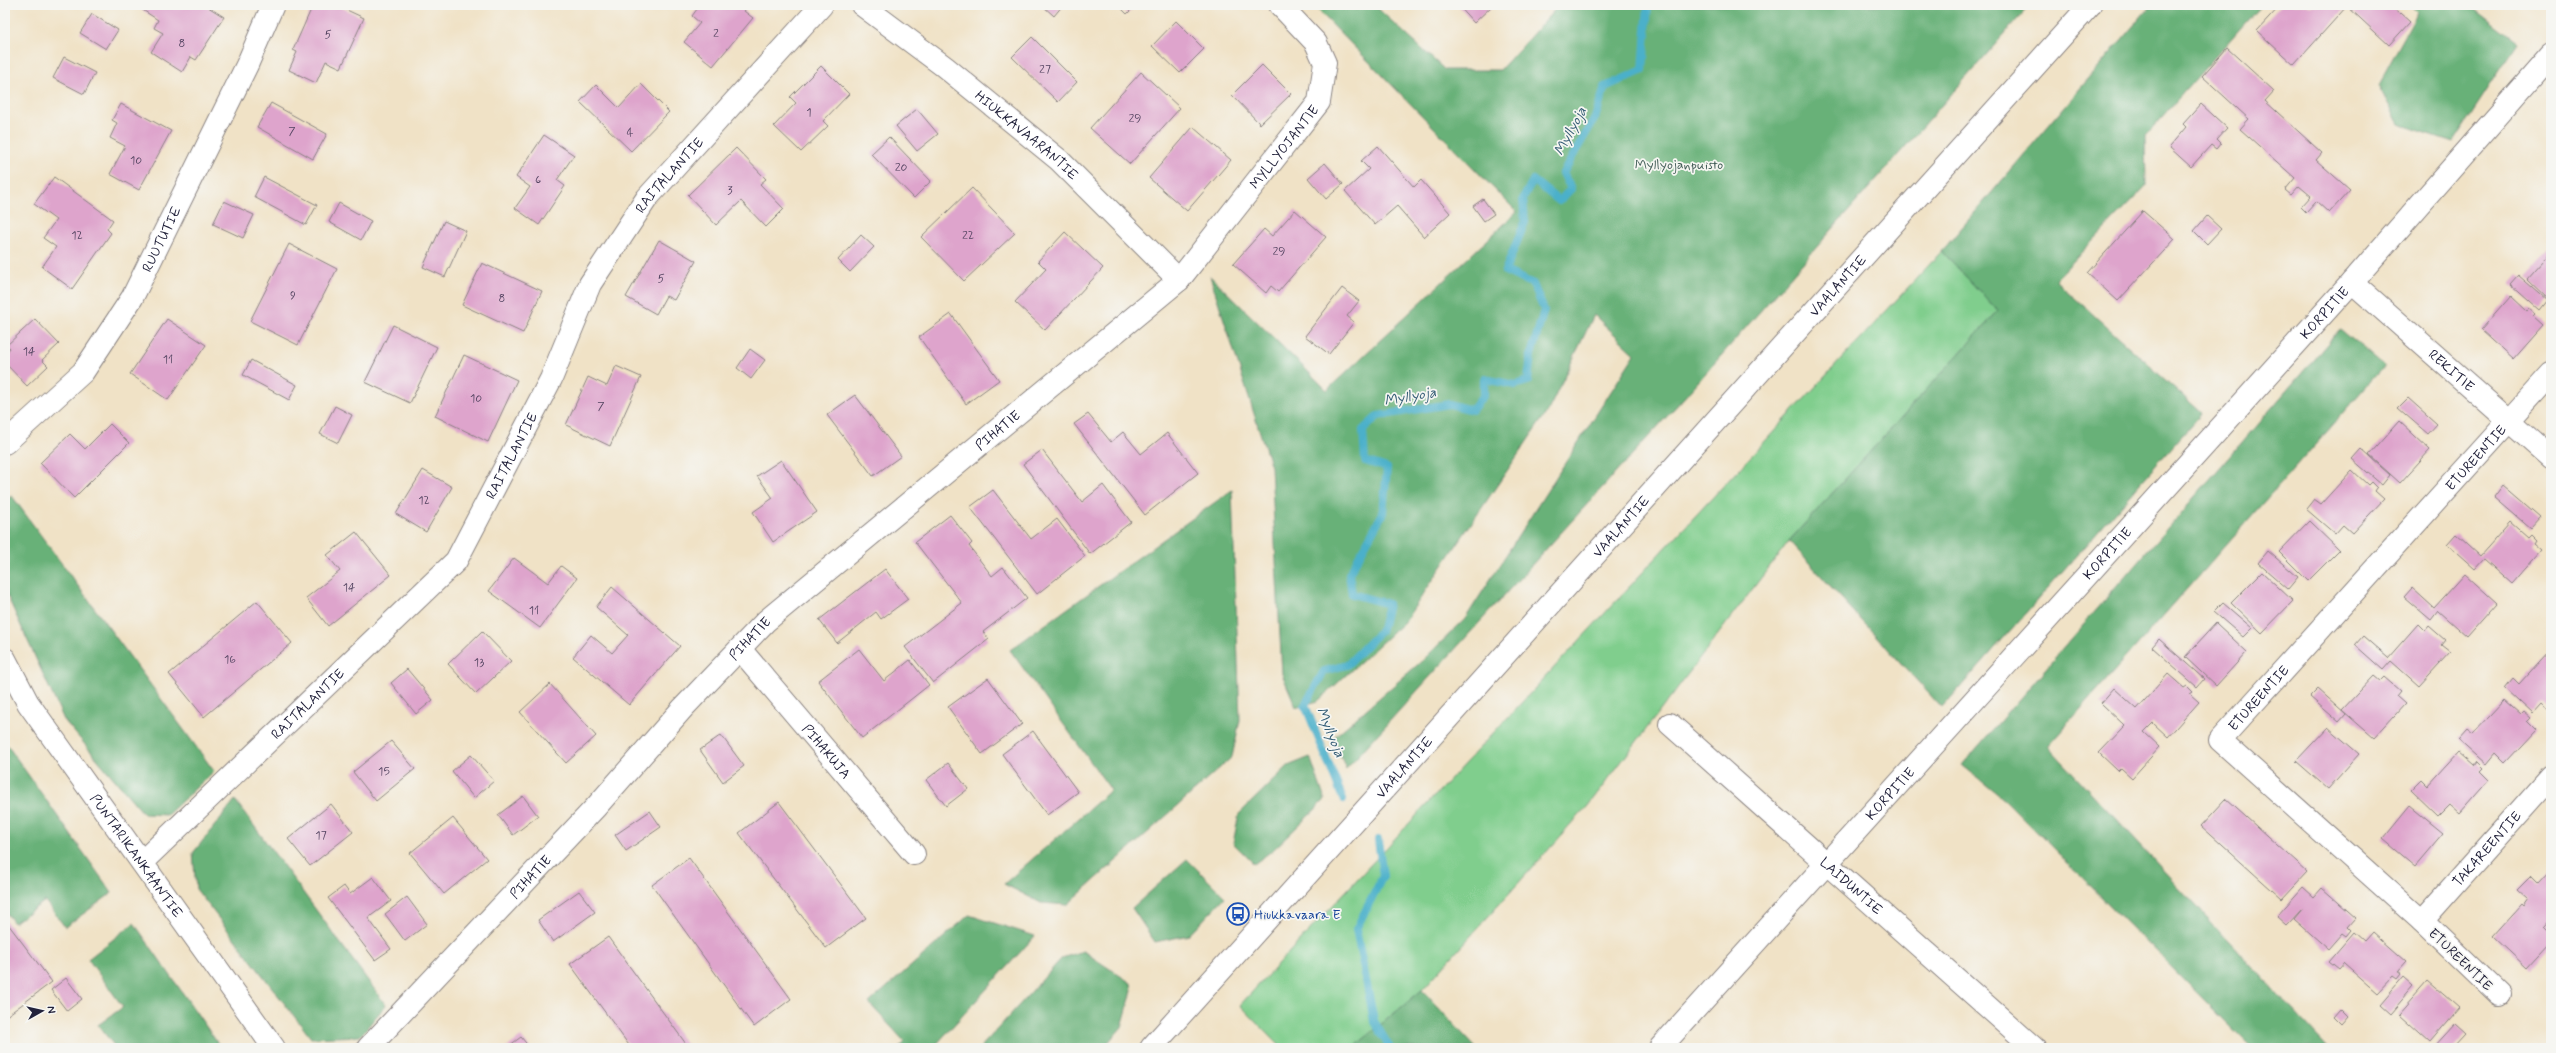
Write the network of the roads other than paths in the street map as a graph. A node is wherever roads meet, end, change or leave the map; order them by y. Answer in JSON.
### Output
{"nodes":[{"id":1,"x":274,"y":5,"type":"edge"},
{"id":2,"x":822,"y":5,"type":"edge"},
{"id":3,"x":862,"y":5,"type":"edge"},
{"id":4,"x":1280,"y":5,"type":"edge"},
{"id":5,"x":2090,"y":5,"type":"edge"},
{"id":6,"x":2551,"y":54,"type":"edge"},
{"id":7,"x":1179,"y":280,"type":"junction"},
{"id":8,"x":2352,"y":282,"type":"junction"},
{"id":9,"x":2551,"y":374,"type":"edge"},
{"id":10,"x":2509,"y":420,"type":"junction"},
{"id":11,"x":5,"y":443,"type":"edge"},
{"id":12,"x":2551,"y":458,"type":"edge"},
{"id":13,"x":740,"y":649,"type":"junction"},
{"id":14,"x":5,"y":659,"type":"edge"},
{"id":15,"x":1670,"y":724,"type":"dead end"},
{"id":16,"x":2551,"y":776,"type":"edge"},
{"id":17,"x":914,"y":854,"type":"dead end"},
{"id":18,"x":142,"y":862,"type":"junction"},
{"id":19,"x":1828,"y":863,"type":"junction"},
{"id":20,"x":2422,"y":921,"type":"junction"},
{"id":21,"x":2499,"y":995,"type":"dead end"},
{"id":22,"x":274,"y":1048,"type":"edge"},
{"id":23,"x":368,"y":1048,"type":"edge"},
{"id":24,"x":1151,"y":1048,"type":"edge"},
{"id":25,"x":1660,"y":1048,"type":"edge"},
{"id":26,"x":2034,"y":1048,"type":"edge"}],
"edges":[{"from":1,"to":11,"type":"street","name":"RUUTUTIE"},
{"from":2,"to":18,"type":"street","name":"RAITALANTIE"},
{"from":3,"to":7,"type":"street","name":"HIUKKAVAARANTIE"},
{"from":4,"to":7,"type":"street","name":"MYLLYOJANTIE"},
{"from":5,"to":24,"type":"street","name":"VAALANTIE"},
{"from":6,"to":8,"type":"street","name":"KORPITIE"},
{"from":7,"to":13,"type":"street","name":"PIHATIE"},
{"from":8,"to":10,"type":"street","name":"REKITIE"},
{"from":8,"to":19,"type":"street","name":"KORPITIE"},
{"from":9,"to":10,"type":"street","name":"ETUREENTIE"},
{"from":10,"to":12,"type":"street","name":"REKITIE"},
{"from":10,"to":20,"type":"street","name":"ETUREENTIE"},
{"from":13,"to":17,"type":"street","name":"PIHAKUJA"},
{"from":13,"to":23,"type":"street","name":"PIHATIE"},
{"from":14,"to":18,"type":"street","name":"PUNTARIKANKAANTIE"},
{"from":15,"to":19,"type":"street","name":"LAIDUNTIE"},
{"from":16,"to":20,"type":"street","name":"TAKAREENTIE"},
{"from":18,"to":22,"type":"street","name":"PUNTARIKANKAANTIE"},
{"from":19,"to":25,"type":"street","name":"KORPITIE"},
{"from":19,"to":26,"type":"street","name":"LAIDUNTIE"},
{"from":20,"to":21,"type":"street","name":"ETUREENTIE"}]}
